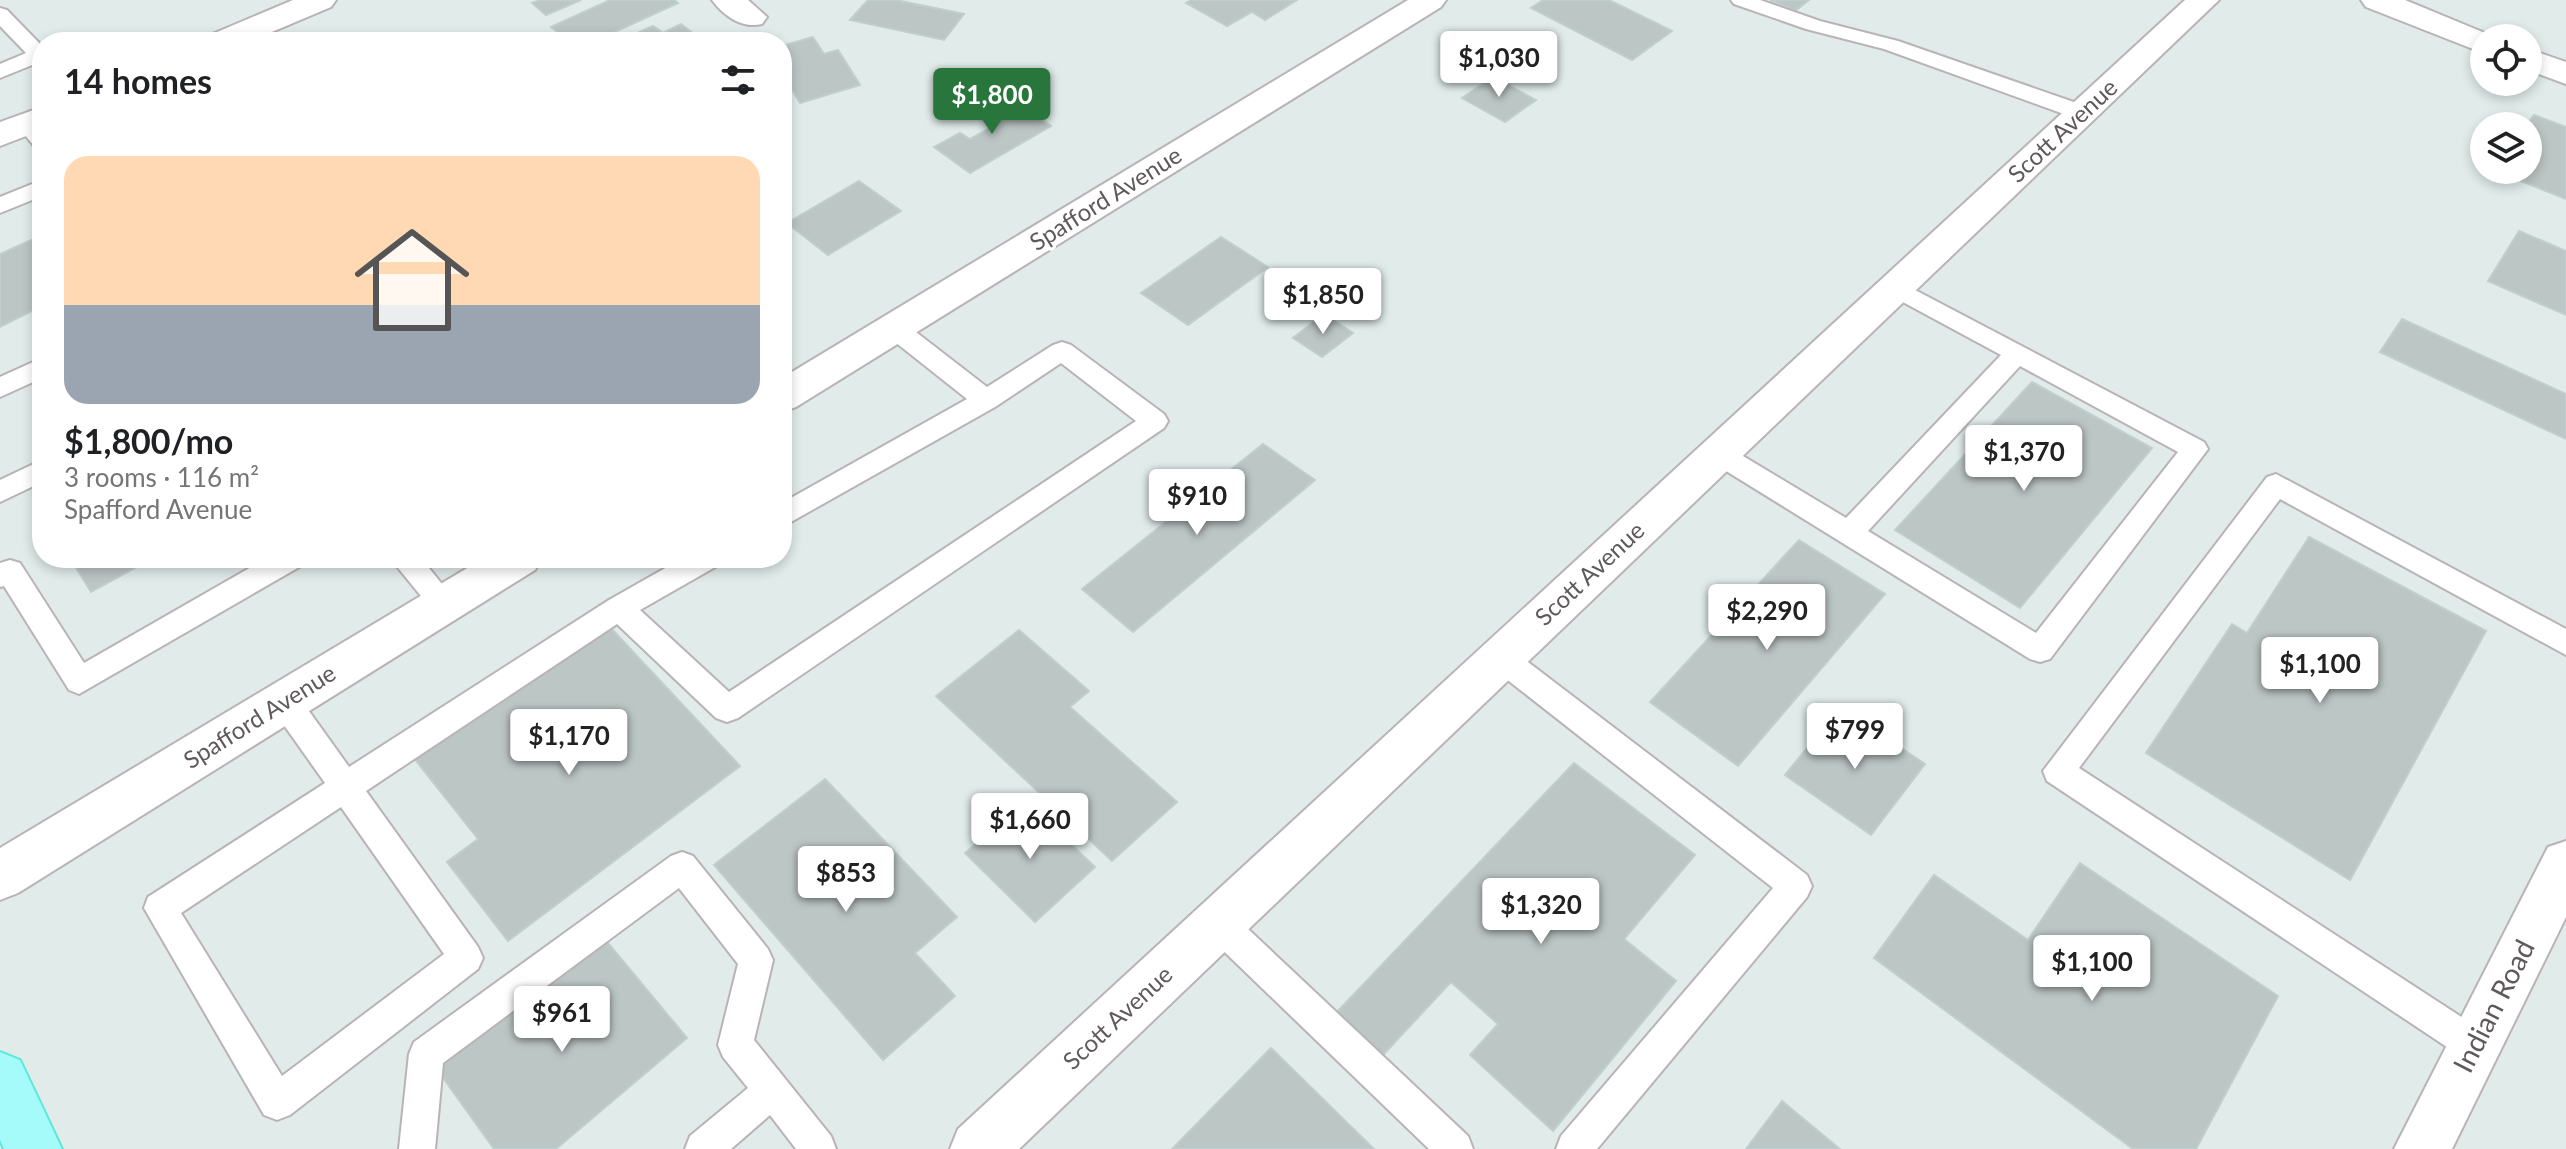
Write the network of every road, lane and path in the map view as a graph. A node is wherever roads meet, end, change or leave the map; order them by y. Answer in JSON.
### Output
{"nodes":[{"id":1,"x":320,"y":0,"type":"edge"},
{"id":2,"x":1430,"y":0,"type":"edge"},
{"id":3,"x":1741,"y":0,"type":"edge"},
{"id":4,"x":2203,"y":0,"type":"edge"},
{"id":5,"x":2377,"y":0,"type":"edge"},
{"id":6,"x":0,"y":14,"type":"edge"},
{"id":7,"x":249,"y":32,"type":"edge"},
{"id":8,"x":2470,"y":37,"type":"edge"},
{"id":9,"x":32,"y":48,"type":"edge"},
{"id":10,"x":32,"y":58,"type":"edge"},
{"id":11,"x":2542,"y":65,"type":"edge"},
{"id":12,"x":0,"y":72,"type":"edge"},
{"id":13,"x":2566,"y":74,"type":"edge"},
{"id":14,"x":2083,"y":113,"type":"junction"},
{"id":15,"x":32,"y":192,"type":"edge"},
{"id":16,"x":0,"y":206,"type":"edge"},
{"id":17,"x":1896,"y":288,"type":"junction"},
{"id":18,"x":894,"y":328,"type":"junction"},
{"id":19,"x":2017,"y":354,"type":"junction"},
{"id":20,"x":32,"y":372,"type":"edge"},
{"id":21,"x":0,"y":388,"type":"edge"},
{"id":22,"x":792,"y":391,"type":"edge"},
{"id":23,"x":986,"y":400,"type":"junction"},
{"id":24,"x":1719,"y":454,"type":"junction"},
{"id":25,"x":32,"y":475,"type":"edge"},
{"id":26,"x":0,"y":492,"type":"edge"},
{"id":27,"x":792,"y":510,"type":"edge"},
{"id":28,"x":1849,"y":533,"type":"junction"},
{"id":29,"x":274,"y":568,"type":"edge"},
{"id":30,"x":413,"y":568,"type":"edge"},
{"id":31,"x":503,"y":568,"type":"edge"},
{"id":32,"x":689,"y":568,"type":"edge"},
{"id":33,"x":0,"y":576,"type":"edge"},
{"id":34,"x":444,"y":604,"type":"junction"},
{"id":35,"x":619,"y":608,"type":"junction"},
{"id":36,"x":2566,"y":643,"type":"edge"},
{"id":37,"x":1501,"y":658,"type":"junction"},
{"id":38,"x":285,"y":702,"type":"junction"},
{"id":39,"x":344,"y":785,"type":"junction"},
{"id":40,"x":2566,"y":864,"type":"edge"},
{"id":41,"x":0,"y":876,"type":"edge"},
{"id":42,"x":1219,"y":924,"type":"junction"},
{"id":43,"x":2474,"y":1045,"type":"junction"},
{"id":44,"x":0,"y":1080,"type":"edge"},
{"id":45,"x":773,"y":1090,"type":"junction"},
{"id":46,"x":34,"y":1149,"type":"edge"},
{"id":47,"x":417,"y":1149,"type":"edge"},
{"id":48,"x":703,"y":1149,"type":"edge"},
{"id":49,"x":818,"y":1149,"type":"edge"},
{"id":50,"x":978,"y":1149,"type":"edge"},
{"id":51,"x":1455,"y":1149,"type":"edge"},
{"id":52,"x":1574,"y":1149,"type":"edge"},
{"id":53,"x":2422,"y":1149,"type":"edge"}],
"edges":[{"from":1,"to":7,"type":"street"},
{"from":2,"to":18,"type":"street","name":"Spafford Avenue"},
{"from":3,"to":14,"type":"lane"},
{"from":4,"to":14,"type":"street","name":"Scott Avenue"},
{"from":5,"to":8,"type":"street"},
{"from":6,"to":9,"type":"lane"},
{"from":10,"to":12,"type":"lane"},
{"from":11,"to":13,"type":"street"},
{"from":14,"to":17,"type":"street","name":"Scott Avenue"},
{"from":15,"to":16,"type":"lane"},
{"from":17,"to":19,"type":"lane"},
{"from":17,"to":24,"type":"street","name":"Scott Avenue"},
{"from":18,"to":22,"type":"street","name":"Spafford Avenue"},
{"from":18,"to":23,"type":"lane"},
{"from":19,"to":28,"type":"lane"},
{"from":19,"to":28,"type":"lane"},
{"from":20,"to":21,"type":"lane"},
{"from":23,"to":27,"type":"lane"},
{"from":23,"to":35,"type":"lane"},
{"from":24,"to":28,"type":"lane"},
{"from":24,"to":37,"type":"street","name":"Scott Avenue"},
{"from":25,"to":26,"type":"lane"},
{"from":29,"to":33,"type":"lane"},
{"from":30,"to":34,"type":"lane"},
{"from":31,"to":34,"type":"street","name":"Spafford Avenue"},
{"from":32,"to":35,"type":"lane"},
{"from":34,"to":38,"type":"street","name":"Spafford Avenue"},
{"from":35,"to":39,"type":"lane"},
{"from":36,"to":43,"type":"lane"},
{"from":37,"to":42,"type":"street","name":"Scott Avenue"},
{"from":37,"to":52,"type":"lane"},
{"from":38,"to":39,"type":"lane"},
{"from":38,"to":41,"type":"street","name":"Spafford Avenue"},
{"from":39,"to":39,"type":"lane"},
{"from":40,"to":43,"type":"street","name":"Indian Road"},
{"from":42,"to":50,"type":"street","name":"Scott Avenue"},
{"from":42,"to":51,"type":"lane"},
{"from":43,"to":53,"type":"street","name":"Indian Road"},
{"from":44,"to":46,"type":"main road"},
{"from":45,"to":47,"type":"lane"},
{"from":45,"to":48,"type":"lane"},
{"from":45,"to":49,"type":"lane"}]}
